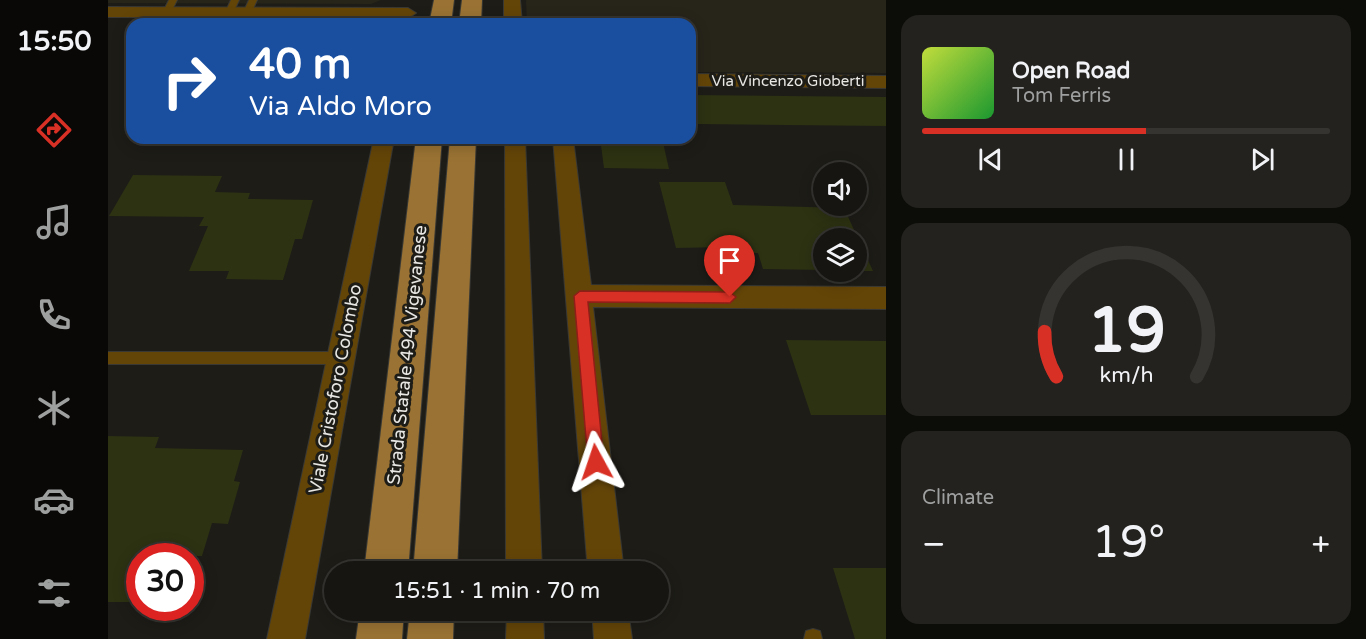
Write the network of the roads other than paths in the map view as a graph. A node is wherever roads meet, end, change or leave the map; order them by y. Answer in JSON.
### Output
{"nodes":[{"id":1,"x":444,"y":0,"type":"edge"},
{"id":2,"x":472,"y":0,"type":"edge"},
{"id":3,"x":512,"y":0,"type":"edge"},
{"id":4,"x":170,"y":6,"type":"edge"},
{"id":5,"x":241,"y":6,"type":"edge"},
{"id":6,"x":108,"y":12,"type":"edge"},
{"id":7,"x":408,"y":12,"type":"edge"},
{"id":8,"x":441,"y":18,"type":"edge"},
{"id":9,"x":470,"y":18,"type":"edge"},
{"id":10,"x":513,"y":18,"type":"edge"},
{"id":11,"x":696,"y":80,"type":"edge"},
{"id":12,"x":886,"y":82,"type":"edge"},
{"id":13,"x":383,"y":144,"type":"edge"},
{"id":14,"x":428,"y":144,"type":"edge"},
{"id":15,"x":463,"y":144,"type":"edge"},
{"id":16,"x":515,"y":144,"type":"edge"},
{"id":17,"x":564,"y":144,"type":"edge"},
{"id":18,"x":580,"y":296,"type":"junction"},
{"id":19,"x":886,"y":298,"type":"edge"},
{"id":20,"x":108,"y":358,"type":"edge"},
{"id":21,"x":341,"y":358,"type":"junction"},
{"id":22,"x":387,"y":561,"type":"edge"},
{"id":23,"x":436,"y":561,"type":"edge"},
{"id":24,"x":524,"y":561,"type":"edge"},
{"id":25,"x":605,"y":561,"type":"edge"},
{"id":26,"x":381,"y":621,"type":"edge"},
{"id":27,"x":431,"y":621,"type":"edge"},
{"id":28,"x":525,"y":621,"type":"edge"},
{"id":29,"x":611,"y":621,"type":"edge"},
{"id":30,"x":286,"y":639,"type":"edge"},
{"id":31,"x":379,"y":639,"type":"edge"},
{"id":32,"x":430,"y":639,"type":"edge"},
{"id":33,"x":525,"y":639,"type":"edge"},
{"id":34,"x":613,"y":639,"type":"edge"}],
"edges":[{"from":1,"to":8,"type":"main road"},
{"from":2,"to":9,"type":"main road"},
{"from":3,"to":10,"type":"street"},
{"from":4,"to":5,"type":"street"},
{"from":4,"to":6,"type":"street"},
{"from":5,"to":7,"type":"street"},
{"from":11,"to":12,"type":"street","name":"Via Vincenzo Gioberti"},
{"from":13,"to":21,"type":"street","name":"Viale Cristoforo Colombo"},
{"from":14,"to":22,"type":"main road","name":"Strada Statale 494 Vigevanese"},
{"from":15,"to":23,"type":"main road","name":"Strada Statale 494 Vigevanese"},
{"from":16,"to":24,"type":"street"},
{"from":17,"to":18,"type":"street"},
{"from":18,"to":19,"type":"street"},
{"from":18,"to":25,"type":"street"},
{"from":20,"to":21,"type":"lane"},
{"from":21,"to":30,"type":"street","name":"Viale Cristoforo Colombo"},
{"from":26,"to":31,"type":"main road"},
{"from":27,"to":32,"type":"main road"},
{"from":28,"to":33,"type":"street"},
{"from":29,"to":34,"type":"street"}]}
